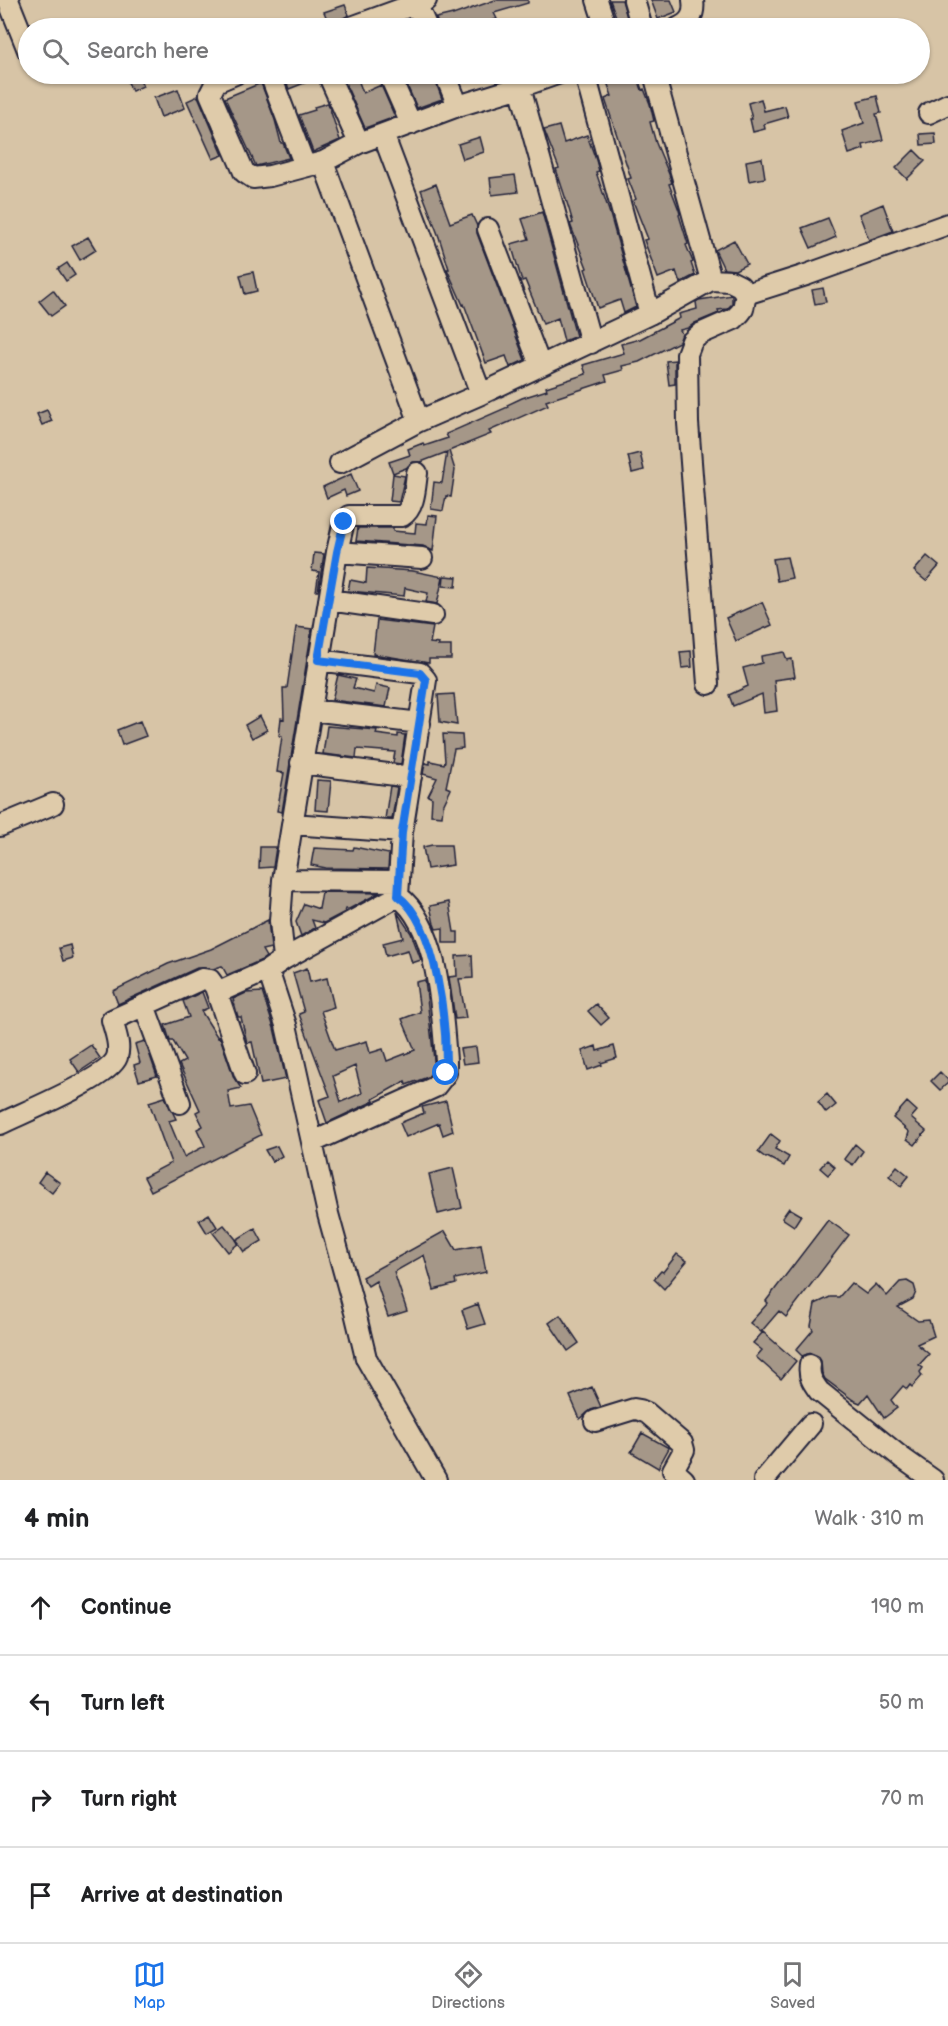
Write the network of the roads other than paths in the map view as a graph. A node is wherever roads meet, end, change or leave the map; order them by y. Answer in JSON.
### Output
{"nodes":[{"id":1,"x":8,"y":0,"type":"edge"},
{"id":2,"x":597,"y":0,"type":"edge"},
{"id":3,"x":634,"y":0,"type":"edge"},
{"id":4,"x":693,"y":0,"type":"edge"},
{"id":5,"x":421,"y":2,"type":"edge"},
{"id":6,"x":381,"y":18,"type":"edge"},
{"id":7,"x":425,"y":18,"type":"edge"},
{"id":8,"x":603,"y":18,"type":"edge"},
{"id":9,"x":639,"y":18,"type":"edge"},
{"id":10,"x":691,"y":18,"type":"edge"},
{"id":11,"x":18,"y":25,"type":"edge"},
{"id":12,"x":215,"y":84,"type":"edge"},
{"id":13,"x":275,"y":84,"type":"edge"},
{"id":14,"x":332,"y":84,"type":"edge"},
{"id":15,"x":393,"y":84,"type":"edge"},
{"id":16,"x":449,"y":84,"type":"edge"},
{"id":17,"x":529,"y":84,"type":"edge"},
{"id":18,"x":588,"y":84,"type":"edge"},
{"id":19,"x":657,"y":84,"type":"edge"},
{"id":20,"x":520,"y":87,"type":"junction"},
{"id":21,"x":948,"y":104,"type":"edge"},
{"id":22,"x":458,"y":106,"type":"junction"},
{"id":23,"x":928,"y":112,"type":"dead end"},
{"id":24,"x":411,"y":124,"type":"junction"},
{"id":25,"x":383,"y":134,"type":"junction"},
{"id":26,"x":358,"y":143,"type":"junction"},
{"id":27,"x":314,"y":164,"type":"junction"},
{"id":28,"x":948,"y":224,"type":"edge"},
{"id":29,"x":488,"y":229,"type":"dead end"},
{"id":30,"x":711,"y":280,"type":"junction"},
{"id":31,"x":746,"y":294,"type":"junction"},
{"id":32,"x":650,"y":314,"type":"junction"},
{"id":33,"x":591,"y":343,"type":"junction"},
{"id":34,"x":540,"y":365,"type":"junction"},
{"id":35,"x":482,"y":394,"type":"junction"},
{"id":36,"x":419,"y":421,"type":"junction"},
{"id":37,"x":340,"y":463,"type":"dead end"},
{"id":38,"x":417,"y":473,"type":"dead end"},
{"id":39,"x":337,"y":552,"type":"junction"},
{"id":40,"x":422,"y":558,"type":"dead end"},
{"id":41,"x":329,"y":600,"type":"junction"},
{"id":42,"x":433,"y":615,"type":"dead end"},
{"id":43,"x":318,"y":660,"type":"junction"},
{"id":44,"x":708,"y":684,"type":"dead end"},
{"id":45,"x":311,"y":710,"type":"junction"},
{"id":46,"x":420,"y":723,"type":"junction"},
{"id":47,"x":302,"y":763,"type":"junction"},
{"id":48,"x":411,"y":777,"type":"junction"},
{"id":49,"x":53,"y":804,"type":"dead end"},
{"id":50,"x":292,"y":824,"type":"junction"},
{"id":51,"x":0,"y":826,"type":"edge"},
{"id":52,"x":402,"y":832,"type":"junction"},
{"id":53,"x":283,"y":880,"type":"junction"},
{"id":54,"x":398,"y":888,"type":"junction"},
{"id":55,"x":284,"y":958,"type":"junction"},
{"id":56,"x":268,"y":969,"type":"junction"},
{"id":57,"x":217,"y":993,"type":"junction"},
{"id":58,"x":144,"y":1005,"type":"junction"},
{"id":59,"x":245,"y":1074,"type":"dead end"},
{"id":60,"x":180,"y":1103,"type":"dead end"},
{"id":61,"x":0,"y":1124,"type":"edge"},
{"id":62,"x":313,"y":1142,"type":"junction"},
{"id":63,"x":810,"y":1365,"type":"dead end"},
{"id":64,"x":595,"y":1420,"type":"dead end"},
{"id":65,"x":811,"y":1424,"type":"dead end"},
{"id":66,"x":436,"y":1480,"type":"edge"},
{"id":67,"x":684,"y":1480,"type":"edge"},
{"id":68,"x":764,"y":1480,"type":"edge"},
{"id":69,"x":933,"y":1480,"type":"edge"}],
"edges":[{"from":1,"to":11,"type":"street"},
{"from":2,"to":8,"type":"street"},
{"from":3,"to":9,"type":"street"},
{"from":4,"to":10,"type":"street"},
{"from":5,"to":6,"type":"street"},
{"from":5,"to":7,"type":"street"},
{"from":12,"to":27,"type":"street"},
{"from":13,"to":27,"type":"street"},
{"from":14,"to":26,"type":"street"},
{"from":15,"to":24,"type":"street"},
{"from":16,"to":22,"type":"street"},
{"from":17,"to":20,"type":"street"},
{"from":18,"to":32,"type":"street"},
{"from":19,"to":30,"type":"street"},
{"from":20,"to":22,"type":"street"},
{"from":20,"to":33,"type":"street"},
{"from":21,"to":23,"type":"street"},
{"from":22,"to":24,"type":"street"},
{"from":24,"to":25,"type":"street"},
{"from":25,"to":26,"type":"street"},
{"from":25,"to":35,"type":"street"},
{"from":26,"to":27,"type":"street"},
{"from":27,"to":36,"type":"street"},
{"from":28,"to":31,"type":"street"},
{"from":29,"to":34,"type":"street"},
{"from":30,"to":31,"type":"street"},
{"from":30,"to":32,"type":"street"},
{"from":31,"to":44,"type":"street"},
{"from":32,"to":33,"type":"street"},
{"from":33,"to":34,"type":"street"},
{"from":34,"to":35,"type":"street"},
{"from":35,"to":36,"type":"street"},
{"from":36,"to":37,"type":"street"},
{"from":38,"to":39,"type":"street"},
{"from":39,"to":40,"type":"street"},
{"from":39,"to":41,"type":"street"},
{"from":41,"to":42,"type":"street"},
{"from":41,"to":43,"type":"street"},
{"from":43,"to":45,"type":"street"},
{"from":43,"to":46,"type":"street"},
{"from":45,"to":46,"type":"street"},
{"from":45,"to":47,"type":"street"},
{"from":46,"to":48,"type":"street"},
{"from":47,"to":48,"type":"street"},
{"from":47,"to":50,"type":"street"},
{"from":48,"to":52,"type":"street"},
{"from":49,"to":51,"type":"street"},
{"from":50,"to":52,"type":"street"},
{"from":50,"to":53,"type":"street"},
{"from":52,"to":54,"type":"street"},
{"from":53,"to":54,"type":"street"},
{"from":53,"to":55,"type":"street"},
{"from":54,"to":55,"type":"street"},
{"from":54,"to":62,"type":"street"},
{"from":55,"to":56,"type":"street"},
{"from":56,"to":57,"type":"street"},
{"from":56,"to":62,"type":"street"},
{"from":57,"to":58,"type":"street"},
{"from":57,"to":59,"type":"street"},
{"from":58,"to":60,"type":"street"},
{"from":58,"to":61,"type":"street"},
{"from":62,"to":66,"type":"street"},
{"from":63,"to":69,"type":"street"},
{"from":64,"to":67,"type":"street"},
{"from":65,"to":68,"type":"street"}]}
